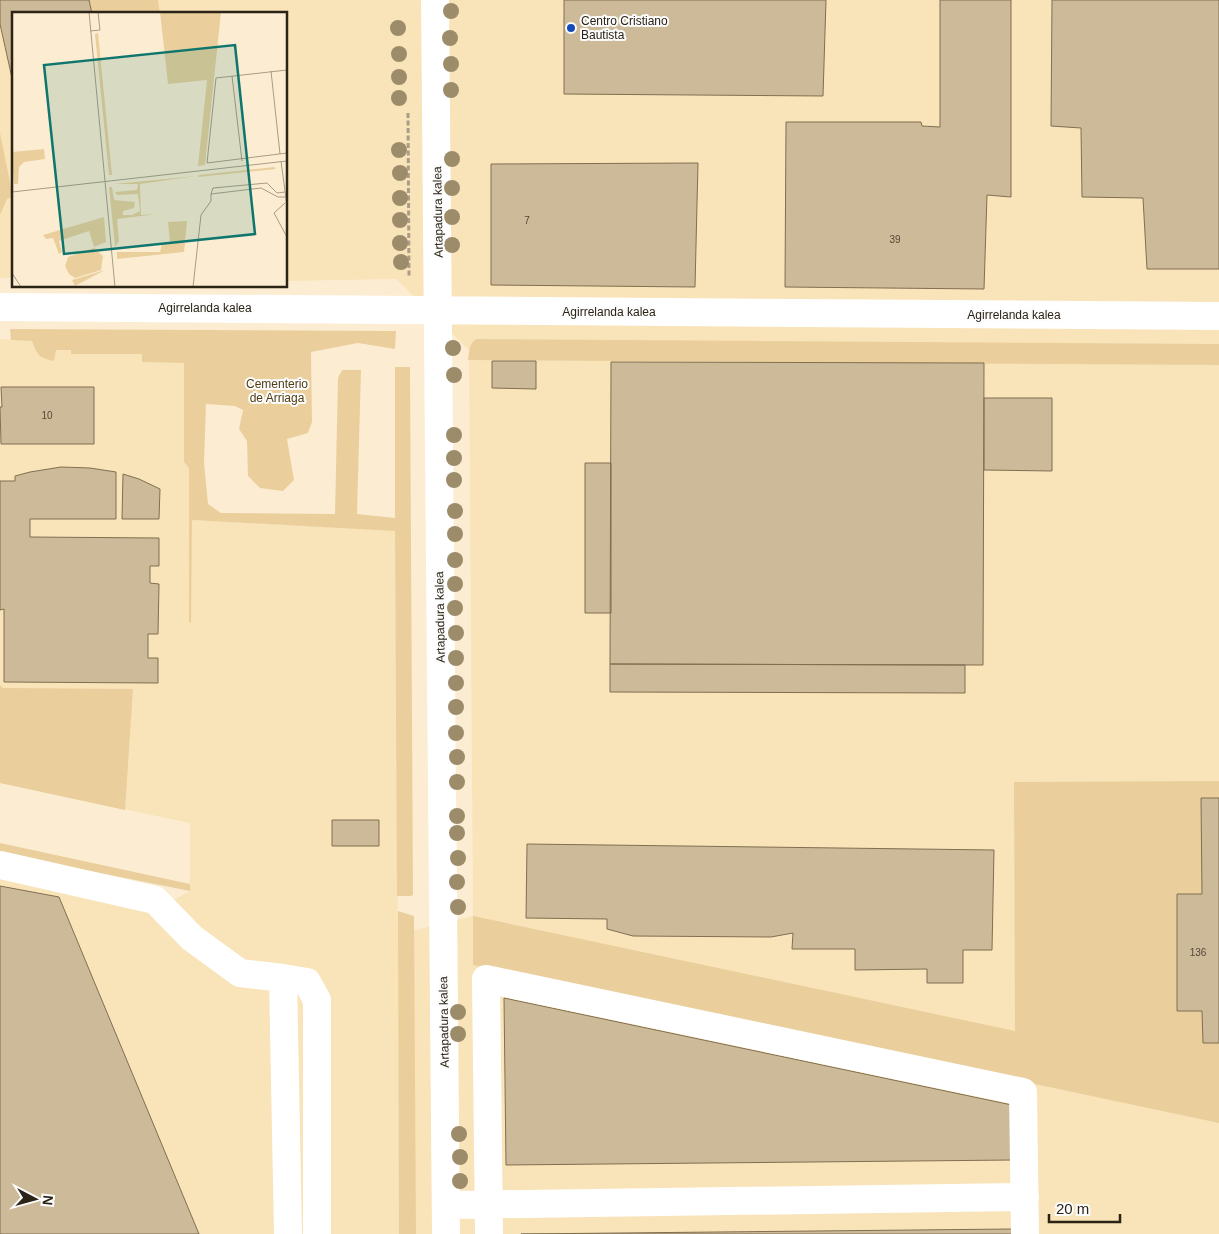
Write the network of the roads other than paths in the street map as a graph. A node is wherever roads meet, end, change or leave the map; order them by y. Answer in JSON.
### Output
{"nodes":[{"id":1,"x":435,"y":0,"type":"edge"},
{"id":2,"x":0,"y":307,"type":"edge"},
{"id":3,"x":438,"y":310,"type":"junction"},
{"id":4,"x":1219,"y":316,"type":"edge"},
{"id":5,"x":0,"y":865,"type":"edge"},
{"id":6,"x":283,"y":978,"type":"junction"},
{"id":7,"x":1024,"y":1198,"type":"junction"},
{"id":8,"x":489,"y":1204,"type":"junction"},
{"id":9,"x":446,"y":1205,"type":"junction"},
{"id":10,"x":288,"y":1234,"type":"edge"},
{"id":11,"x":317,"y":1234,"type":"edge"},
{"id":12,"x":446,"y":1234,"type":"edge"},
{"id":13,"x":489,"y":1234,"type":"edge"},
{"id":14,"x":1025,"y":1234,"type":"edge"}],
"edges":[{"from":1,"to":3,"type":"street","name":"Artapadura kalea"},
{"from":2,"to":3,"type":"street","name":"Agirrelanda kalea"},
{"from":3,"to":4,"type":"street","name":"Agirrelanda kalea"},
{"from":3,"to":9,"type":"street","name":"Artapadura kalea"},
{"from":5,"to":6,"type":"street"},
{"from":6,"to":10,"type":"street"},
{"from":6,"to":11,"type":"street"},
{"from":7,"to":8,"type":"street"},
{"from":7,"to":8,"type":"street"},
{"from":7,"to":14,"type":"street"},
{"from":8,"to":9,"type":"street"},
{"from":8,"to":13,"type":"street"},
{"from":9,"to":12,"type":"street","name":"Artapadura kalea"}]}
